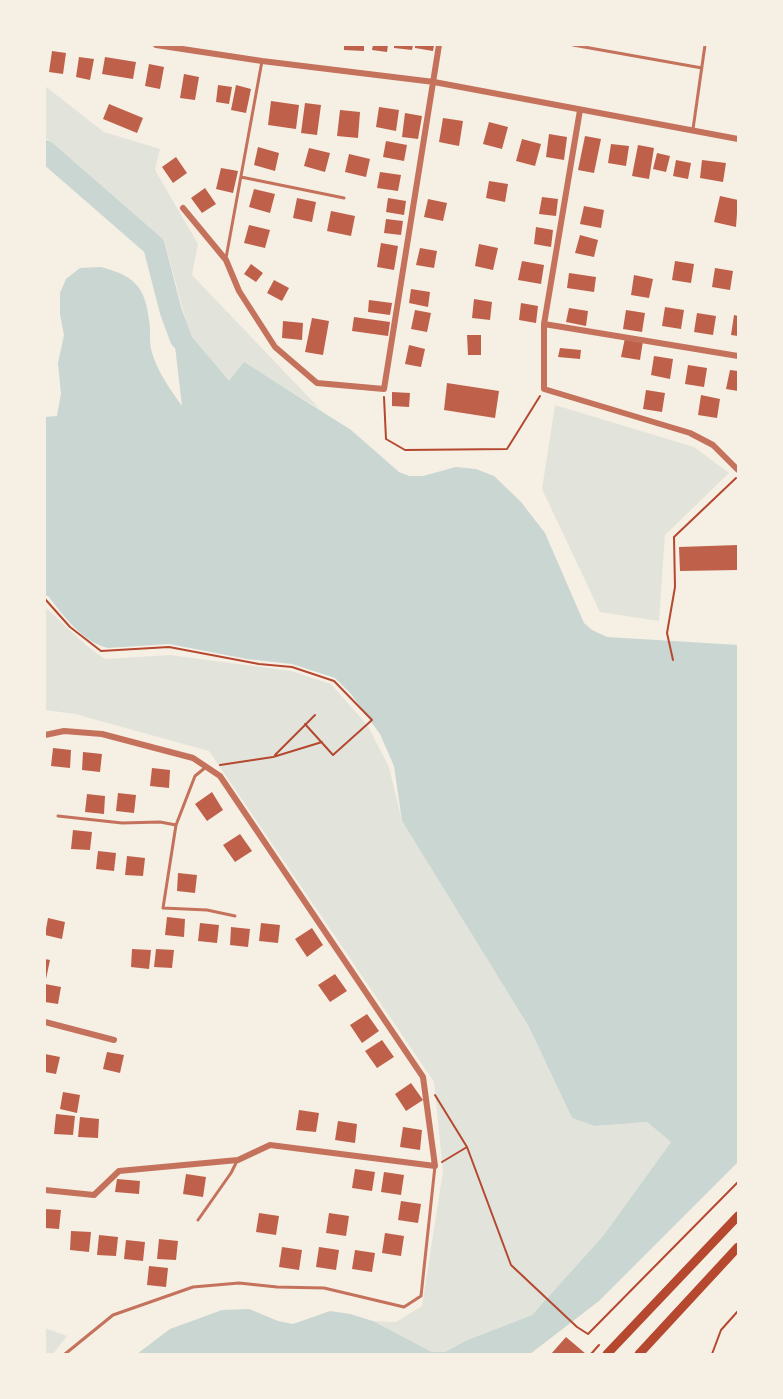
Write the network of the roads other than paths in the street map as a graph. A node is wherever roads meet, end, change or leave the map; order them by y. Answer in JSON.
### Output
{"nodes":[{"id":1,"x":156,"y":45,"type":"edge"},
{"id":2,"x":439,"y":45,"type":"edge"},
{"id":3,"x":573,"y":45,"type":"edge"},
{"id":4,"x":705,"y":45,"type":"edge"},
{"id":5,"x":262,"y":61,"type":"junction"},
{"id":6,"x":702,"y":68,"type":"junction"},
{"id":7,"x":434,"y":82,"type":"junction"},
{"id":8,"x":580,"y":110,"type":"junction"},
{"id":9,"x":693,"y":131,"type":"junction"},
{"id":10,"x":738,"y":139,"type":"edge"},
{"id":11,"x":242,"y":177,"type":"junction"},
{"id":12,"x":344,"y":198,"type":"dead end"},
{"id":13,"x":183,"y":208,"type":"dead end"},
{"id":14,"x":226,"y":260,"type":"junction"},
{"id":15,"x":544,"y":324,"type":"junction"},
{"id":16,"x":738,"y":356,"type":"edge"},
{"id":17,"x":738,"y":470,"type":"edge"},
{"id":18,"x":45,"y":735,"type":"edge"},
{"id":19,"x":208,"y":766,"type":"junction"},
{"id":20,"x":58,"y":816,"type":"dead end"},
{"id":21,"x":176,"y":825,"type":"junction"},
{"id":22,"x":235,"y":916,"type":"dead end"},
{"id":23,"x":45,"y":1022,"type":"edge"},
{"id":24,"x":114,"y":1040,"type":"dead end"},
{"id":25,"x":238,"y":1160,"type":"junction"},
{"id":26,"x":435,"y":1166,"type":"junction"},
{"id":27,"x":45,"y":1190,"type":"edge"},
{"id":28,"x":738,"y":1216,"type":"edge"},
{"id":29,"x":198,"y":1220,"type":"dead end"},
{"id":30,"x":738,"y":1247,"type":"edge"},
{"id":31,"x":66,"y":1354,"type":"edge"},
{"id":32,"x":607,"y":1354,"type":"edge"},
{"id":33,"x":639,"y":1354,"type":"edge"}],
"edges":[{"from":1,"to":5,"type":"street"},
{"from":2,"to":7,"type":"street"},
{"from":3,"to":6,"type":"lane"},
{"from":4,"to":6,"type":"lane"},
{"from":5,"to":7,"type":"street"},
{"from":5,"to":11,"type":"lane"},
{"from":6,"to":9,"type":"lane"},
{"from":7,"to":8,"type":"street"},
{"from":7,"to":14,"type":"street"},
{"from":8,"to":9,"type":"street"},
{"from":8,"to":15,"type":"street"},
{"from":9,"to":10,"type":"street"},
{"from":11,"to":12,"type":"lane"},
{"from":11,"to":14,"type":"lane"},
{"from":13,"to":14,"type":"street"},
{"from":15,"to":16,"type":"street"},
{"from":15,"to":17,"type":"street"},
{"from":18,"to":19,"type":"street"},
{"from":19,"to":21,"type":"lane"},
{"from":19,"to":26,"type":"street"},
{"from":20,"to":21,"type":"lane"},
{"from":21,"to":22,"type":"lane"},
{"from":23,"to":24,"type":"street"},
{"from":25,"to":26,"type":"street"},
{"from":25,"to":27,"type":"street"},
{"from":25,"to":29,"type":"lane"},
{"from":26,"to":31,"type":"lane"},
{"from":28,"to":32,"type":"main road"},
{"from":30,"to":33,"type":"main road"}]}
